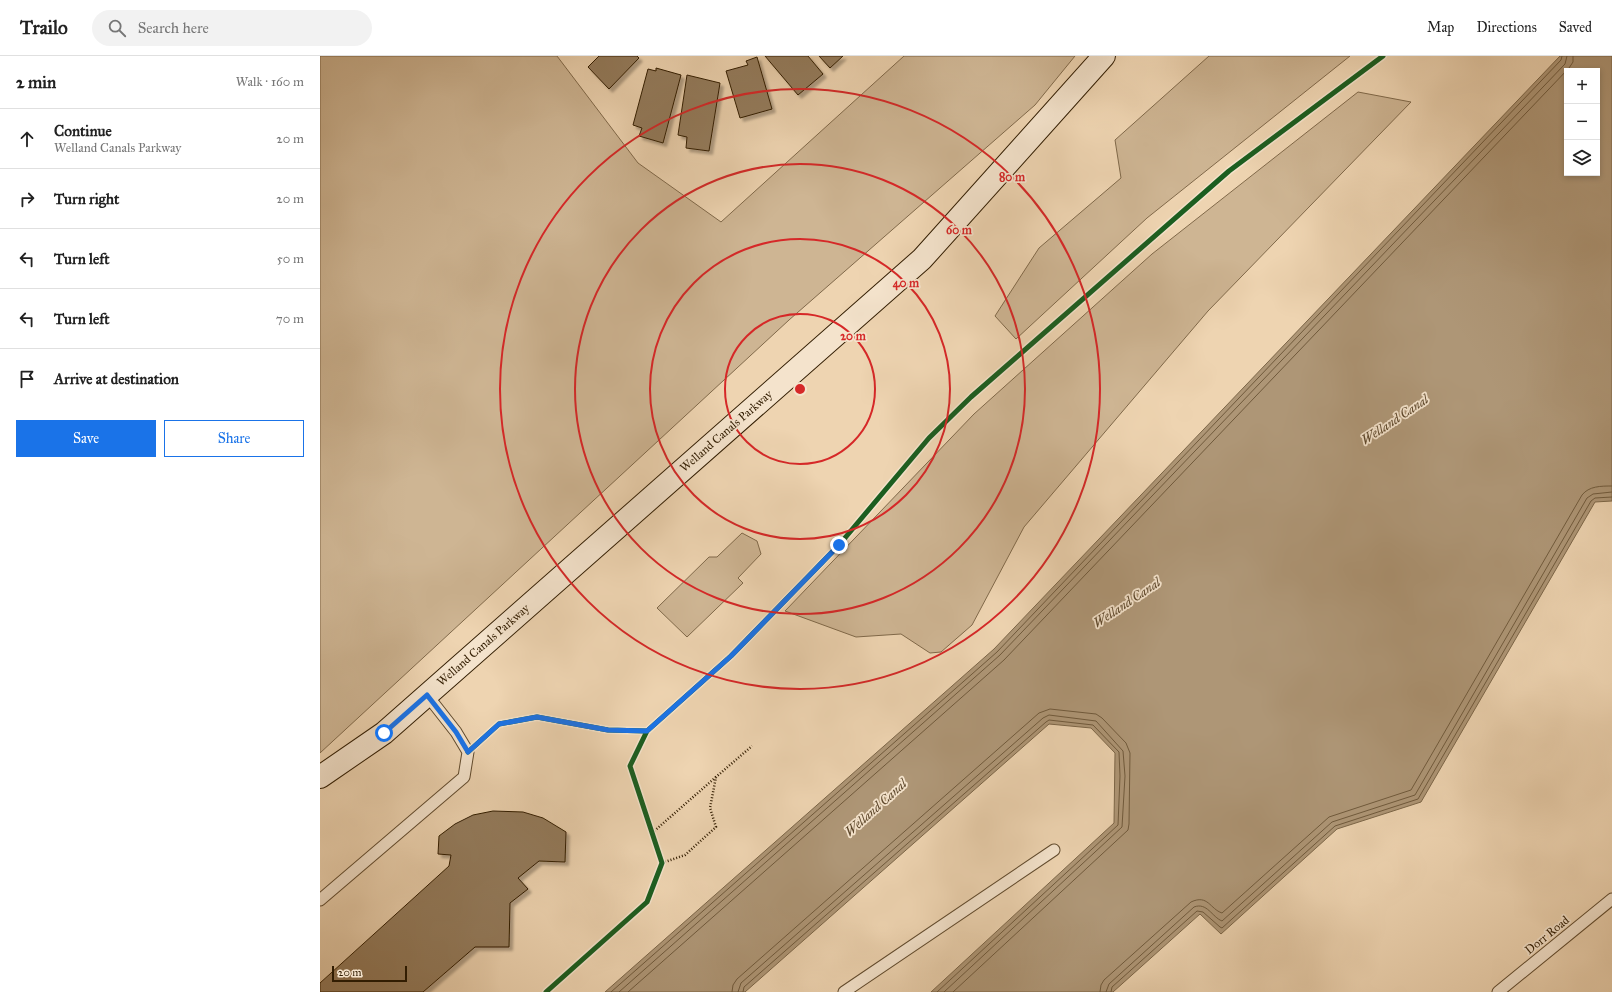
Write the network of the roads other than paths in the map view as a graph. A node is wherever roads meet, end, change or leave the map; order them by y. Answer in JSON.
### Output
{"nodes":[{"id":1,"x":1104,"y":56,"type":"edge"},
{"id":2,"x":427,"y":695,"type":"junction"},
{"id":3,"x":320,"y":777,"type":"edge"},
{"id":4,"x":1054,"y":850,"type":"dead end"},
{"id":5,"x":1612,"y":899,"type":"edge"},
{"id":6,"x":320,"y":900,"type":"edge"},
{"id":7,"x":844,"y":992,"type":"edge"},
{"id":8,"x":1498,"y":992,"type":"edge"}],
"edges":[{"from":1,"to":2,"type":"main road","name":"Welland Canals Parkway"},
{"from":2,"to":3,"type":"main road","name":"Welland Canals Parkway"},
{"from":2,"to":6,"type":"lane"},
{"from":4,"to":7,"type":"lane"},
{"from":5,"to":8,"type":"lane","name":"Dorr Road"}]}
